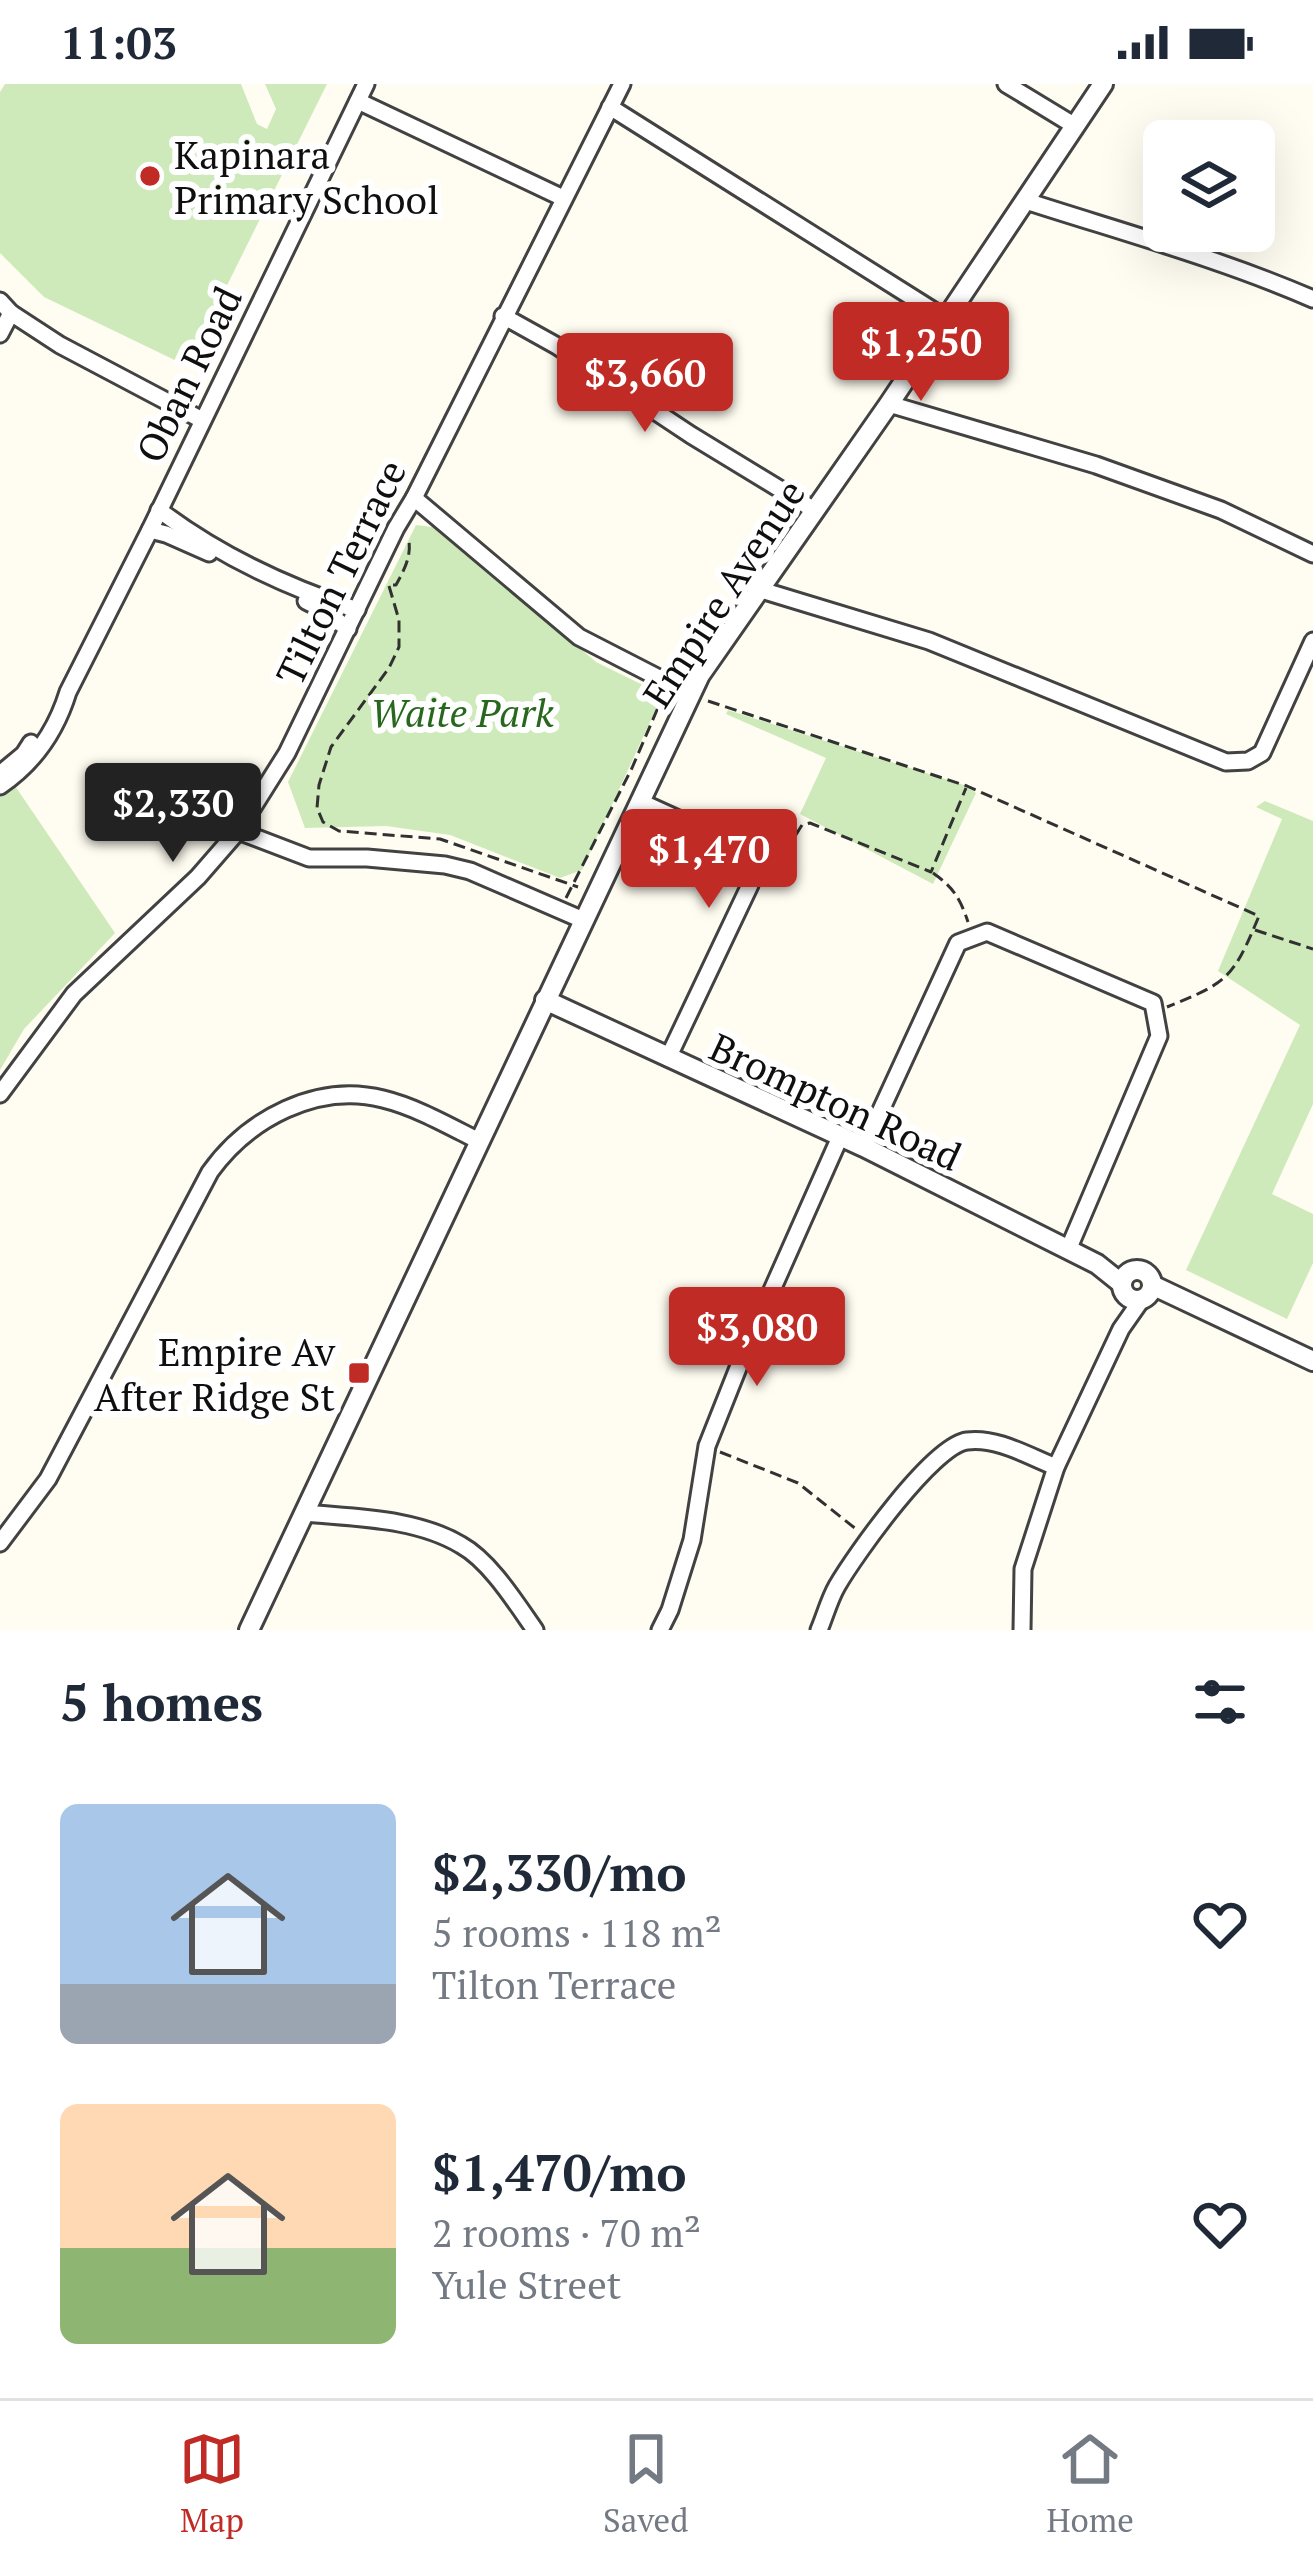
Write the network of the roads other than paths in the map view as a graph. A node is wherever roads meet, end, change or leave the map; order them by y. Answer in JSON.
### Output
{"nodes":[{"id":1,"x":366,"y":84,"type":"edge"},
{"id":2,"x":622,"y":84,"type":"edge"},
{"id":3,"x":1006,"y":84,"type":"edge"},
{"id":4,"x":1103,"y":84,"type":"edge"},
{"id":5,"x":358,"y":101,"type":"junction"},
{"id":6,"x":610,"y":107,"type":"junction"},
{"id":7,"x":1075,"y":126,"type":"junction"},
{"id":8,"x":563,"y":198,"type":"junction"},
{"id":9,"x":1026,"y":202,"type":"junction"},
{"id":10,"x":1313,"y":299,"type":"edge"},
{"id":11,"x":5,"y":307,"type":"edge"},
{"id":12,"x":503,"y":316,"type":"junction"},
{"id":13,"x":945,"y":318,"type":"junction"},
{"id":14,"x":0,"y":334,"type":"edge"},
{"id":15,"x":889,"y":404,"type":"junction"},
{"id":16,"x":202,"y":419,"type":"junction"},
{"id":17,"x":414,"y":498,"type":"junction"},
{"id":18,"x":159,"y":510,"type":"junction"},
{"id":19,"x":814,"y":510,"type":"junction"},
{"id":20,"x":150,"y":530,"type":"junction"},
{"id":21,"x":1313,"y":554,"type":"edge"},
{"id":22,"x":758,"y":590,"type":"junction"},
{"id":23,"x":357,"y":610,"type":"junction"},
{"id":24,"x":348,"y":629,"type":"junction"},
{"id":25,"x":1313,"y":641,"type":"edge"},
{"id":26,"x":68,"y":692,"type":"junction"},
{"id":27,"x":690,"y":694,"type":"junction"},
{"id":28,"x":0,"y":774,"type":"edge"},
{"id":29,"x":0,"y":786,"type":"edge"},
{"id":30,"x":641,"y":802,"type":"junction"},
{"id":31,"x":238,"y":831,"type":"junction"},
{"id":32,"x":583,"y":920,"type":"junction"},
{"id":33,"x":545,"y":1000,"type":"junction"},
{"id":34,"x":668,"y":1058,"type":"junction"},
{"id":35,"x":0,"y":1094,"type":"edge"},
{"id":36,"x":840,"y":1137,"type":"junction"},
{"id":37,"x":479,"y":1141,"type":"junction"},
{"id":38,"x":864,"y":1148,"type":"junction"},
{"id":39,"x":1068,"y":1250,"type":"junction"},
{"id":40,"x":1126,"y":1281,"type":"junction"},
{"id":41,"x":1147,"y":1294,"type":"junction"},
{"id":42,"x":1121,"y":1328,"type":"junction"},
{"id":43,"x":1313,"y":1361,"type":"edge"},
{"id":44,"x":1056,"y":1467,"type":"junction"},
{"id":45,"x":305,"y":1513,"type":"junction"},
{"id":46,"x":0,"y":1543,"type":"edge"},
{"id":47,"x":249,"y":1630,"type":"edge"},
{"id":48,"x":535,"y":1630,"type":"edge"},
{"id":49,"x":660,"y":1630,"type":"edge"},
{"id":50,"x":819,"y":1630,"type":"edge"},
{"id":51,"x":1022,"y":1630,"type":"edge"}],
"edges":[{"from":1,"to":5,"type":"street","name":"Oban Road"},
{"from":2,"to":6,"type":"street","name":"Tilton Terrace"},
{"from":3,"to":7,"type":"street"},
{"from":4,"to":7,"type":"street","name":"Empire Avenue"},
{"from":5,"to":8,"type":"street"},
{"from":5,"to":16,"type":"street","name":"Oban Road"},
{"from":6,"to":8,"type":"street","name":"Tilton Terrace"},
{"from":6,"to":13,"type":"street"},
{"from":7,"to":9,"type":"street","name":"Empire Avenue"},
{"from":8,"to":12,"type":"street","name":"Tilton Terrace"},
{"from":9,"to":10,"type":"street"},
{"from":9,"to":13,"type":"street","name":"Empire Avenue"},
{"from":11,"to":14,"type":"street"},
{"from":11,"to":16,"type":"street"},
{"from":12,"to":17,"type":"street","name":"Tilton Terrace"},
{"from":12,"to":19,"type":"street"},
{"from":13,"to":15,"type":"street","name":"Empire Avenue"},
{"from":15,"to":19,"type":"street","name":"Empire Avenue"},
{"from":15,"to":21,"type":"street"},
{"from":16,"to":18,"type":"street","name":"Oban Road"},
{"from":17,"to":23,"type":"street","name":"Tilton Terrace"},
{"from":17,"to":27,"type":"street"},
{"from":18,"to":20,"type":"street","name":"Oban Road"},
{"from":18,"to":23,"type":"street"},
{"from":19,"to":22,"type":"street","name":"Empire Avenue"},
{"from":20,"to":24,"type":"street"},
{"from":20,"to":26,"type":"street","name":"Oban Road"},
{"from":22,"to":25,"type":"street"},
{"from":22,"to":27,"type":"street","name":"Empire Avenue"},
{"from":23,"to":24,"type":"street","name":"Tilton Terrace"},
{"from":24,"to":31,"type":"street","name":"Tilton Terrace"},
{"from":26,"to":28,"type":"street","name":"Oban Road"},
{"from":26,"to":29,"type":"street","name":"Oban Road"},
{"from":27,"to":30,"type":"street","name":"Empire Avenue"},
{"from":30,"to":32,"type":"street","name":"Empire Avenue"},
{"from":30,"to":34,"type":"street"},
{"from":31,"to":32,"type":"street"},
{"from":31,"to":35,"type":"street","name":"Tilton Terrace"},
{"from":32,"to":33,"type":"street","name":"Empire Avenue"},
{"from":33,"to":34,"type":"street","name":"Brompton Road"},
{"from":33,"to":37,"type":"street","name":"Empire Avenue"},
{"from":34,"to":36,"type":"street","name":"Brompton Road"},
{"from":36,"to":38,"type":"street","name":"Brompton Road"},
{"from":36,"to":49,"type":"street"},
{"from":37,"to":45,"type":"street","name":"Empire Avenue"},
{"from":37,"to":46,"type":"street"},
{"from":38,"to":39,"type":"street","name":"Brompton Road"},
{"from":38,"to":39,"type":"street"},
{"from":39,"to":40,"type":"street","name":"Brompton Road"},
{"from":40,"to":41,"type":"street"},
{"from":40,"to":41,"type":"street"},
{"from":40,"to":42,"type":"street"},
{"from":41,"to":42,"type":"street"},
{"from":41,"to":43,"type":"street"},
{"from":42,"to":44,"type":"street"},
{"from":44,"to":50,"type":"street"},
{"from":44,"to":51,"type":"street"},
{"from":45,"to":47,"type":"street","name":"Empire Avenue"},
{"from":45,"to":48,"type":"street"}]}
